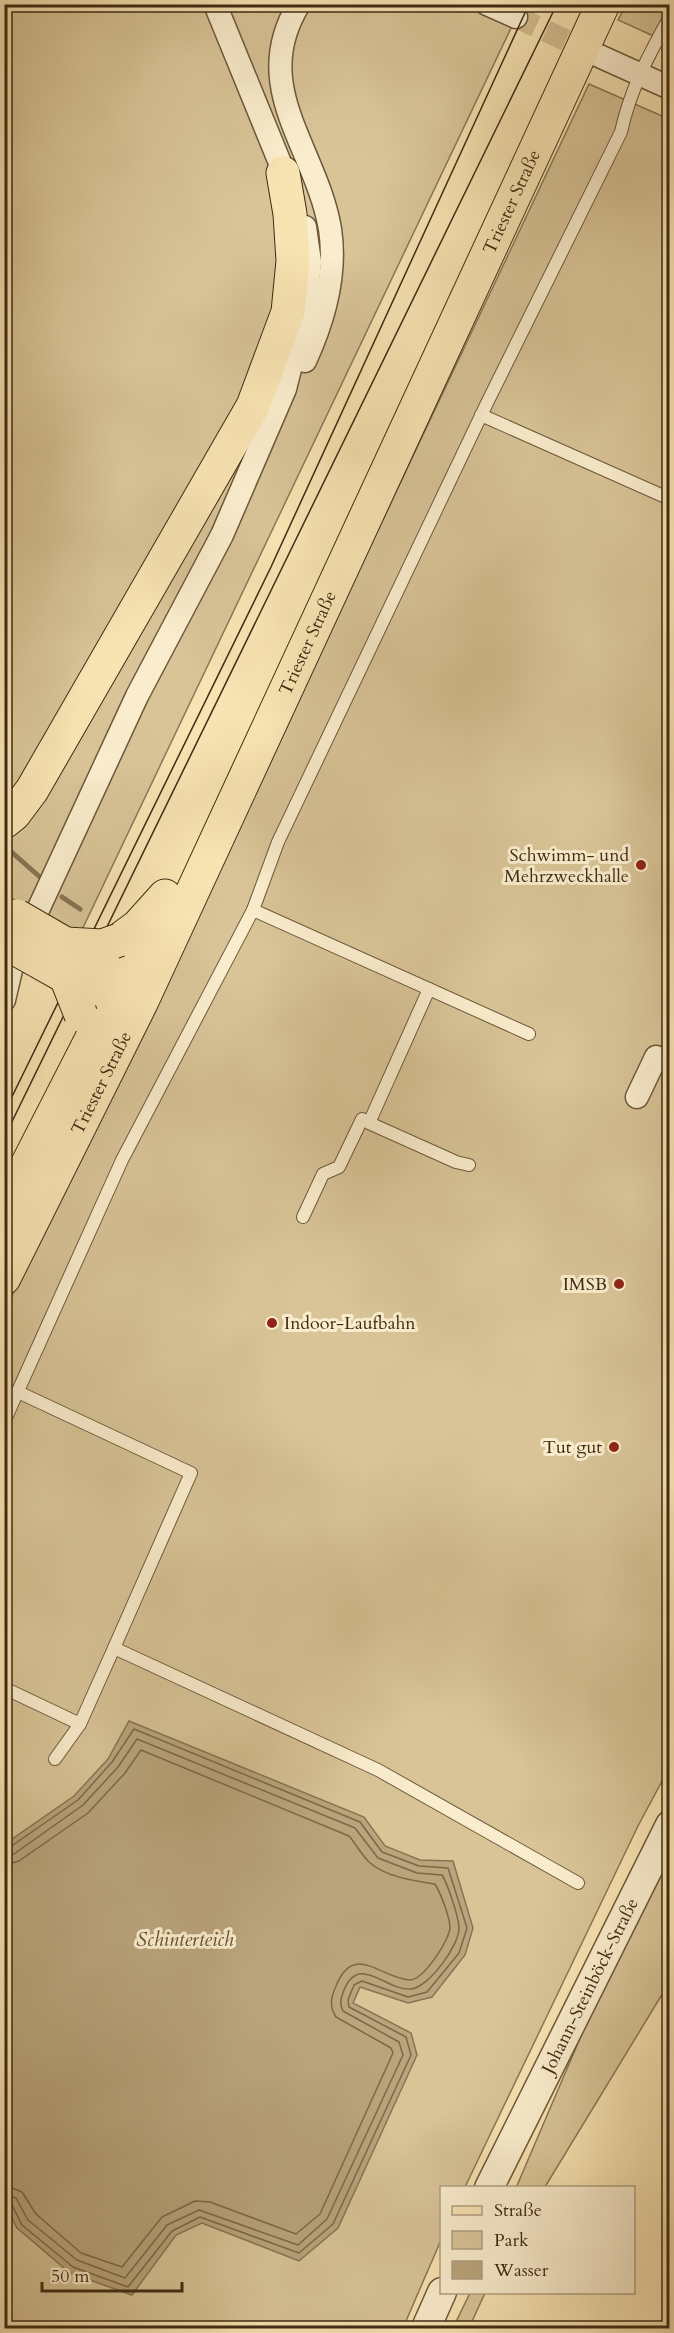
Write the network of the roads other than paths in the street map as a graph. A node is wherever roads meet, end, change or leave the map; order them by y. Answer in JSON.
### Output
{"nodes":[{"id":1,"x":215,"y":4,"type":"edge"},
{"id":2,"x":299,"y":4,"type":"edge"},
{"id":3,"x":487,"y":4,"type":"edge"},
{"id":4,"x":584,"y":4,"type":"edge"},
{"id":5,"x":603,"y":4,"type":"edge"},
{"id":6,"x":516,"y":17,"type":"tunnel mouth"},
{"id":7,"x":669,"y":17,"type":"edge"},
{"id":8,"x":597,"y":55,"type":"tunnel mouth"},
{"id":9,"x":640,"y":74,"type":"junction"},
{"id":10,"x":669,"y":88,"type":"edge"},
{"id":11,"x":283,"y":173,"type":"junction"},
{"id":12,"x":285,"y":389,"type":"junction"},
{"id":13,"x":481,"y":415,"type":"junction"},
{"id":14,"x":669,"y":499,"type":"edge"},
{"id":15,"x":4,"y":822,"type":"edge"},
{"id":16,"x":253,"y":910,"type":"junction"},
{"id":17,"x":8,"y":922,"type":"edge"},
{"id":18,"x":105,"y":983,"type":"junction"},
{"id":19,"x":429,"y":989,"type":"junction"},
{"id":20,"x":4,"y":1000,"type":"edge"},
{"id":21,"x":529,"y":1034,"type":"dead end"},
{"id":22,"x":669,"y":1063,"type":"edge"},
{"id":23,"x":637,"y":1097,"type":"dead end"},
{"id":24,"x":369,"y":1122,"type":"junction"},
{"id":25,"x":469,"y":1165,"type":"dead end"},
{"id":26,"x":4,"y":1210,"type":"edge"},
{"id":27,"x":303,"y":1217,"type":"dead end"},
{"id":28,"x":4,"y":1278,"type":"edge"},
{"id":29,"x":18,"y":1392,"type":"junction"},
{"id":30,"x":4,"y":1422,"type":"edge"},
{"id":31,"x":114,"y":1648,"type":"junction"},
{"id":32,"x":4,"y":1688,"type":"edge"},
{"id":33,"x":80,"y":1724,"type":"junction"},
{"id":34,"x":55,"y":1759,"type":"dead end"},
{"id":35,"x":669,"y":1825,"type":"edge"},
{"id":36,"x":578,"y":1883,"type":"dead end"},
{"id":37,"x":490,"y":2186,"type":"edge"},
{"id":38,"x":441,"y":2294,"type":"edge"},
{"id":39,"x":450,"y":2294,"type":"edge"},
{"id":40,"x":426,"y":2328,"type":"edge"},
{"id":41,"x":437,"y":2328,"type":"edge"}],
"edges":[{"from":1,"to":11,"type":"street"},
{"from":2,"to":12,"type":"street"},
{"from":3,"to":6,"type":"street"},
{"from":4,"to":18,"type":"main road","name":"Triester Straße"},
{"from":5,"to":18,"type":"main road","name":"Triester Straße"},
{"from":7,"to":9,"type":"lane"},
{"from":8,"to":9,"type":"street"},
{"from":9,"to":10,"type":"street"},
{"from":9,"to":13,"type":"lane"},
{"from":11,"to":12,"type":"street"},
{"from":11,"to":15,"type":"main road"},
{"from":12,"to":20,"type":"street"},
{"from":13,"to":14,"type":"lane"},
{"from":13,"to":16,"type":"lane"},
{"from":16,"to":19,"type":"lane"},
{"from":16,"to":29,"type":"lane"},
{"from":17,"to":18,"type":"main road","bridge":true},
{"from":17,"to":18,"type":"main road","bridge":true},
{"from":18,"to":26,"type":"main road","name":"Triester Straße"},
{"from":18,"to":28,"type":"main road","name":"Triester Straße"},
{"from":19,"to":21,"type":"lane"},
{"from":19,"to":24,"type":"lane"},
{"from":22,"to":23,"type":"street"},
{"from":24,"to":25,"type":"lane"},
{"from":24,"to":27,"type":"lane"},
{"from":29,"to":30,"type":"lane"},
{"from":29,"to":31,"type":"lane"},
{"from":31,"to":33,"type":"lane"},
{"from":31,"to":36,"type":"lane"},
{"from":32,"to":33,"type":"lane"},
{"from":33,"to":34,"type":"lane"},
{"from":35,"to":37,"type":"street","name":"Johann-Steinböck-Straße"},
{"from":38,"to":40,"type":"street"},
{"from":39,"to":41,"type":"street"}]}
